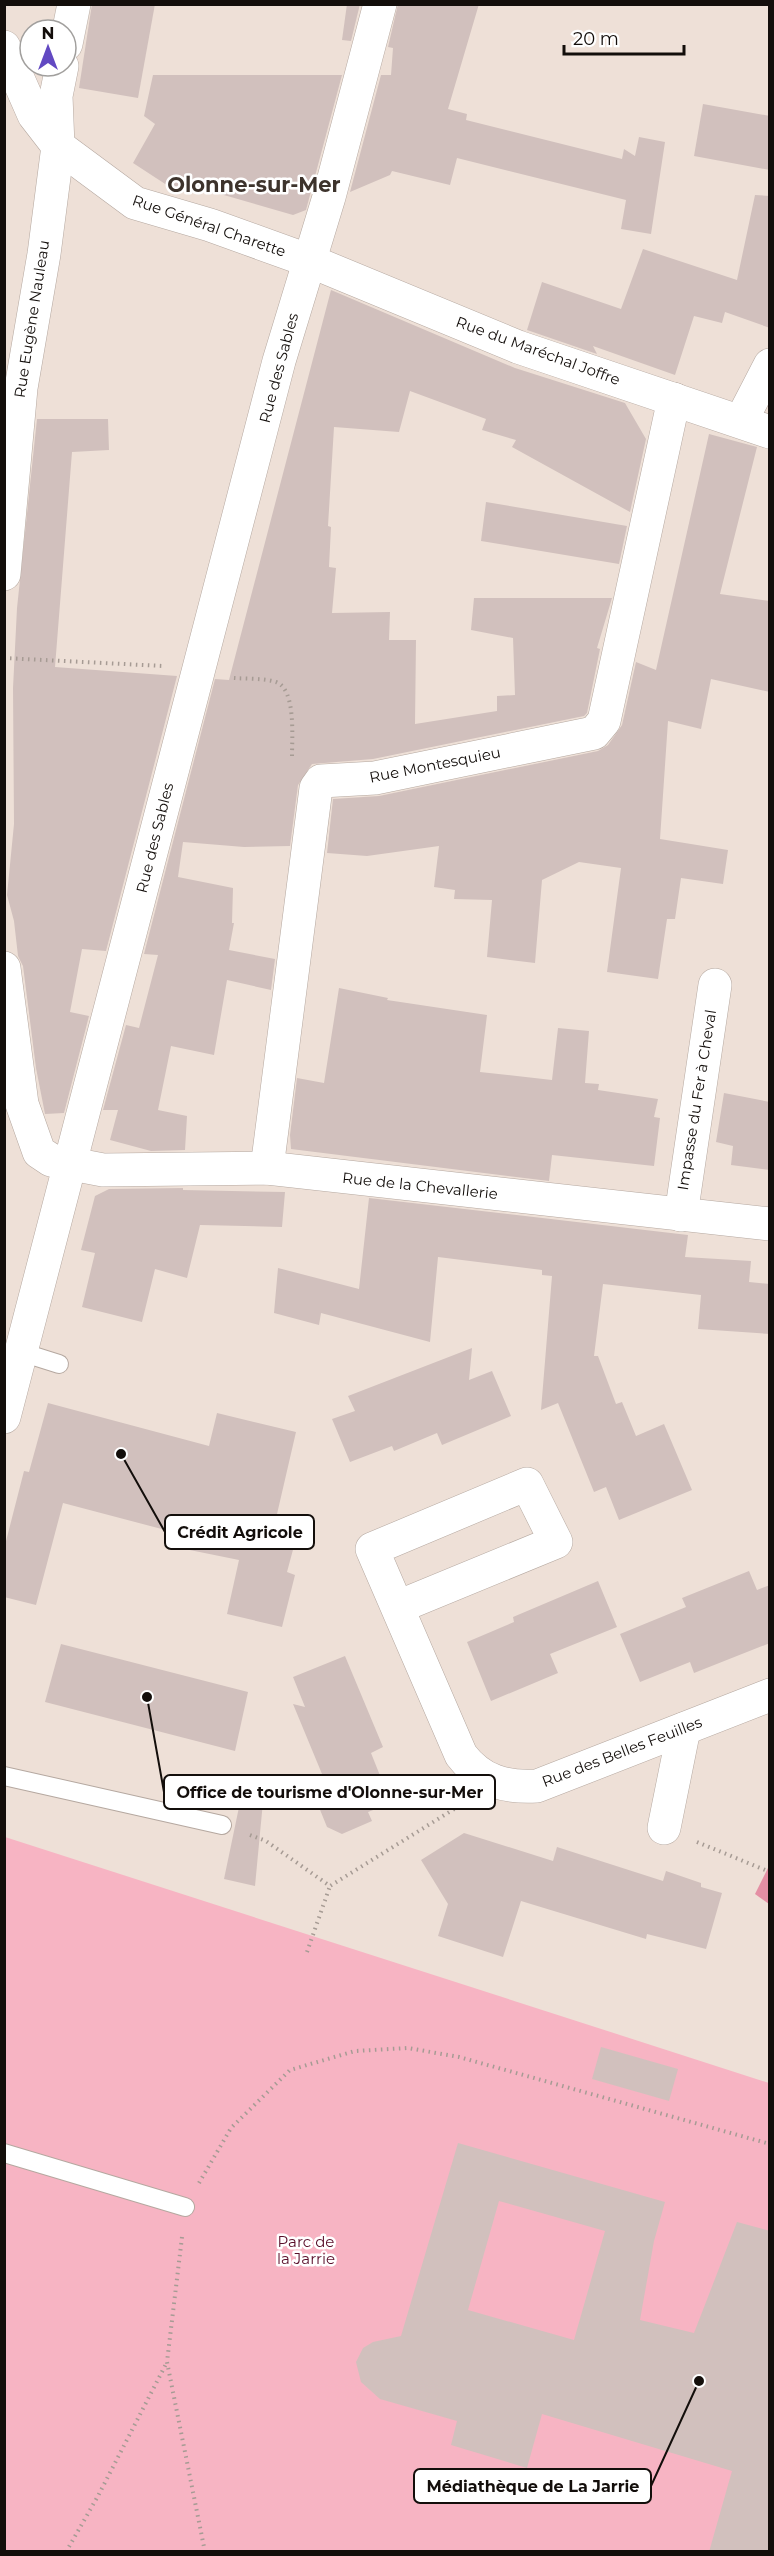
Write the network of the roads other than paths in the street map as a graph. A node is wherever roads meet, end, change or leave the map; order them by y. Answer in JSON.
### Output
{"nodes":[{"id":1,"x":380,"y":4,"type":"edge"},
{"id":2,"x":4,"y":46,"type":"edge"},
{"id":3,"x":60,"y":78,"type":"edge"},
{"id":4,"x":58,"y":146,"type":"junction"},
{"id":5,"x":310,"y":261,"type":"junction"},
{"id":6,"x":770,"y":365,"type":"edge"},
{"id":7,"x":13,"y":388,"type":"edge"},
{"id":8,"x":674,"y":399,"type":"junction"},
{"id":9,"x":755,"y":427,"type":"edge"},
{"id":10,"x":6,"y":533,"type":"edge"},
{"id":11,"x":4,"y":574,"type":"edge"},
{"id":12,"x":4,"y":968,"type":"edge"},
{"id":13,"x":715,"y":985,"type":"dead end"},
{"id":14,"x":13,"y":1103,"type":"edge"},
{"id":15,"x":70,"y":1164,"type":"junction"},
{"id":16,"x":267,"y":1168,"type":"junction"},
{"id":17,"x":681,"y":1215,"type":"junction"},
{"id":18,"x":770,"y":1224,"type":"edge"},
{"id":19,"x":21,"y":1353,"type":"junction"},
{"id":20,"x":59,"y":1364,"type":"dead end"},
{"id":21,"x":4,"y":1417,"type":"edge"},
{"id":22,"x":398,"y":1608,"type":"junction"},
{"id":23,"x":770,"y":1695,"type":"edge"},
{"id":24,"x":684,"y":1729,"type":"junction"},
{"id":25,"x":4,"y":1776,"type":"edge"},
{"id":26,"x":222,"y":1825,"type":"road end"},
{"id":27,"x":664,"y":1828,"type":"road end"},
{"id":28,"x":4,"y":2153,"type":"edge"},
{"id":29,"x":185,"y":2207,"type":"road end"}],
"edges":[{"from":1,"to":5,"type":"street","name":"Rue des Sables"},
{"from":2,"to":4,"type":"street","name":"Rue Général Charette"},
{"from":3,"to":4,"type":"street","name":"Rue Eugène Nauleau"},
{"from":4,"to":5,"type":"street","name":"Rue Général Charette"},
{"from":4,"to":7,"type":"street","name":"Rue Eugène Nauleau"},
{"from":5,"to":8,"type":"street","name":"Rue du Maréchal Joffre"},
{"from":5,"to":15,"type":"street","name":"Rue des Sables"},
{"from":6,"to":9,"type":"street"},
{"from":7,"to":10,"type":"street","name":"Rue Eugène Nauleau"},
{"from":8,"to":9,"type":"street","name":"Rue du Maréchal Joffre"},
{"from":8,"to":16,"type":"street","name":"Rue Montesquieu"},
{"from":10,"to":11,"type":"street","name":"Rue Eugène Nauleau"},
{"from":12,"to":14,"type":"street"},
{"from":13,"to":17,"type":"street","name":"Impasse du Fer à Cheval"},
{"from":14,"to":15,"type":"street"},
{"from":15,"to":16,"type":"street","name":"Rue de la Chevallerie"},
{"from":15,"to":19,"type":"street","name":"Rue des Sables"},
{"from":16,"to":17,"type":"street","name":"Rue de la Chevallerie"},
{"from":17,"to":18,"type":"street","name":"Rue de la Chevallerie"},
{"from":19,"to":20,"type":"lane"},
{"from":19,"to":21,"type":"street","name":"Rue des Sables"},
{"from":22,"to":22,"type":"street","name":"Rue des Belles Feuilles"},
{"from":22,"to":24,"type":"street","name":"Rue des Belles Feuilles"},
{"from":23,"to":24,"type":"street","name":"Rue des Belles Feuilles"},
{"from":24,"to":27,"type":"street"},
{"from":25,"to":26,"type":"lane"},
{"from":28,"to":29,"type":"lane"}]}
